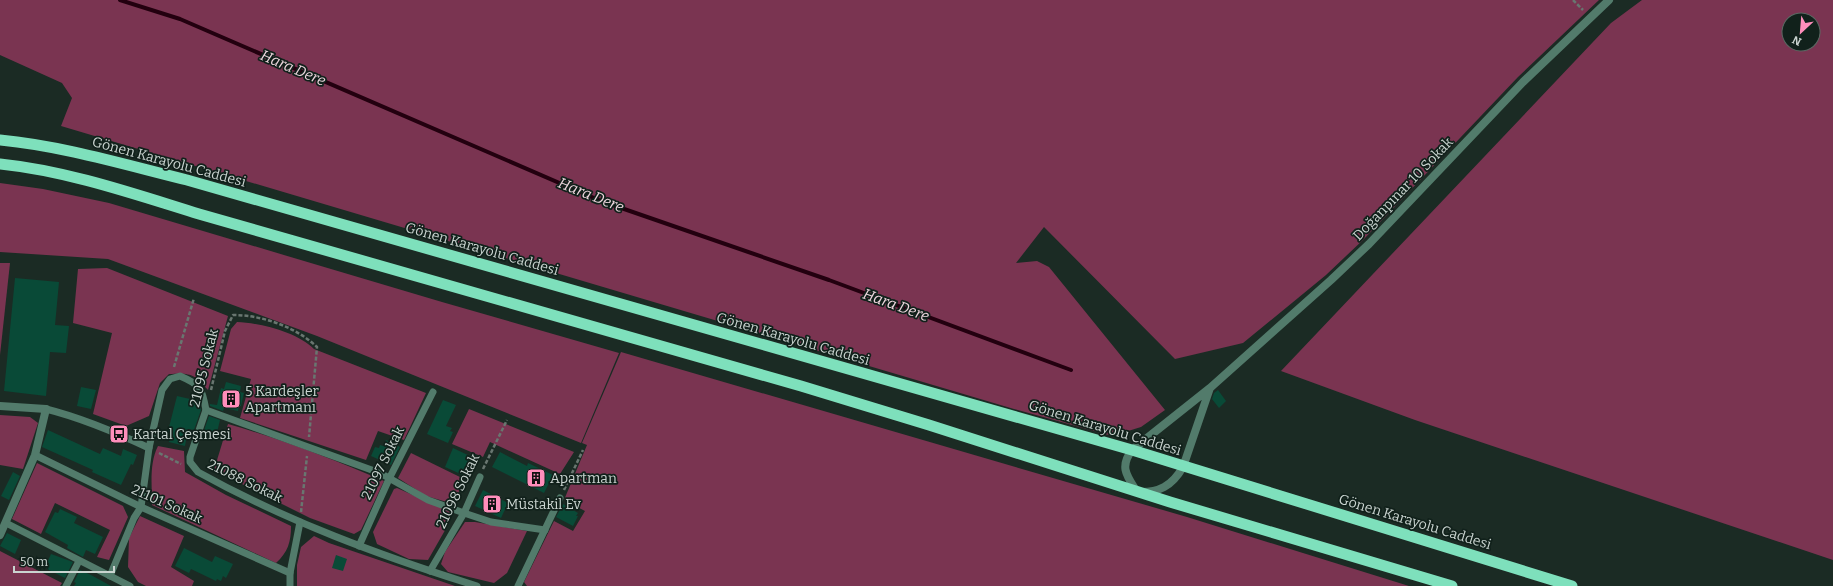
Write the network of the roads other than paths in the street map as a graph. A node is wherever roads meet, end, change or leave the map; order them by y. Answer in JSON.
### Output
{"nodes":[{"id":1,"x":1609,"y":0,"type":"edge"},
{"id":2,"x":0,"y":140,"type":"edge"},
{"id":3,"x":0,"y":164,"type":"edge"},
{"id":4,"x":1210,"y":388,"type":"junction"},
{"id":5,"x":433,"y":392,"type":"dead end"},
{"id":6,"x":0,"y":406,"type":"edge"},
{"id":7,"x":46,"y":409,"type":"junction"},
{"id":8,"x":206,"y":410,"type":"junction"},
{"id":9,"x":149,"y":448,"type":"junction"},
{"id":10,"x":1132,"y":450,"type":"junction"},
{"id":11,"x":35,"y":455,"type":"junction"},
{"id":12,"x":1183,"y":467,"type":"junction"},
{"id":13,"x":198,"y":472,"type":"joint"},
{"id":14,"x":480,"y":477,"type":"road end"},
{"id":15,"x":389,"y":479,"type":"junction"},
{"id":16,"x":1137,"y":492,"type":"junction"},
{"id":17,"x":560,"y":498,"type":"road end"},
{"id":18,"x":141,"y":507,"type":"junction"},
{"id":19,"x":464,"y":513,"type":"junction"},
{"id":20,"x":300,"y":522,"type":"junction"},
{"id":21,"x":6,"y":523,"type":"junction"},
{"id":22,"x":545,"y":530,"type":"junction"},
{"id":23,"x":0,"y":535,"type":"edge"},
{"id":24,"x":359,"y":546,"type":"junction"},
{"id":25,"x":80,"y":561,"type":"junction"},
{"id":26,"x":430,"y":571,"type":"junction"},
{"id":27,"x":290,"y":573,"type":"junction"},
{"id":28,"x":110,"y":576,"type":"junction"},
{"id":29,"x":66,"y":586,"type":"edge"},
{"id":30,"x":130,"y":586,"type":"edge"},
{"id":31,"x":290,"y":586,"type":"edge"},
{"id":32,"x":477,"y":586,"type":"edge"},
{"id":33,"x":518,"y":586,"type":"edge"},
{"id":34,"x":1452,"y":586,"type":"edge"},
{"id":35,"x":1572,"y":586,"type":"edge"}],
"edges":[{"from":1,"to":4,"type":"street","name":"Doğanpınar 10 Sokak"},
{"from":2,"to":10,"type":"highway","name":"Gönen Karayolu Caddesi"},
{"from":3,"to":16,"type":"highway"},
{"from":4,"to":10,"type":"street","name":"Doğanpınar 10 Sokak"},
{"from":4,"to":12,"type":"street"},
{"from":5,"to":15,"type":"lane","name":"21097 Sokak"},
{"from":6,"to":7,"type":"street"},
{"from":7,"to":9,"type":"lane"},
{"from":7,"to":11,"type":"street"},
{"from":8,"to":9,"type":"lane"},
{"from":8,"to":13,"type":"lane","name":"21095 Sokak"},
{"from":8,"to":15,"type":"lane"},
{"from":9,"to":18,"type":"lane"},
{"from":10,"to":12,"type":"highway","name":"Gönen Karayolu Caddesi"},
{"from":10,"to":16,"type":"street"},
{"from":11,"to":18,"type":"lane","name":"21101 Sokak"},
{"from":11,"to":21,"type":"street"},
{"from":12,"to":16,"type":"street"},
{"from":12,"to":35,"type":"highway","name":"Gönen Karayolu Caddesi"},
{"from":13,"to":20,"type":"lane","name":"21088 Sokak"},
{"from":14,"to":19,"type":"lane","name":"21098 Sokak"},
{"from":15,"to":19,"type":"lane"},
{"from":15,"to":24,"type":"lane","name":"21097 Sokak"},
{"from":16,"to":34,"type":"highway"},
{"from":17,"to":22,"type":"lane"},
{"from":18,"to":27,"type":"lane","name":"21101 Sokak"},
{"from":18,"to":28,"type":"lane"},
{"from":19,"to":22,"type":"lane"},
{"from":19,"to":26,"type":"lane","name":"21098 Sokak"},
{"from":20,"to":24,"type":"lane","name":"21088 Sokak"},
{"from":20,"to":27,"type":"lane"},
{"from":21,"to":23,"type":"street"},
{"from":21,"to":25,"type":"lane"},
{"from":22,"to":33,"type":"lane"},
{"from":24,"to":26,"type":"lane","name":"21088 Sokak"},
{"from":25,"to":28,"type":"lane"},
{"from":25,"to":29,"type":"lane"},
{"from":26,"to":32,"type":"lane","name":"21088 Sokak"},
{"from":27,"to":31,"type":"lane"},
{"from":28,"to":30,"type":"lane"}]}
